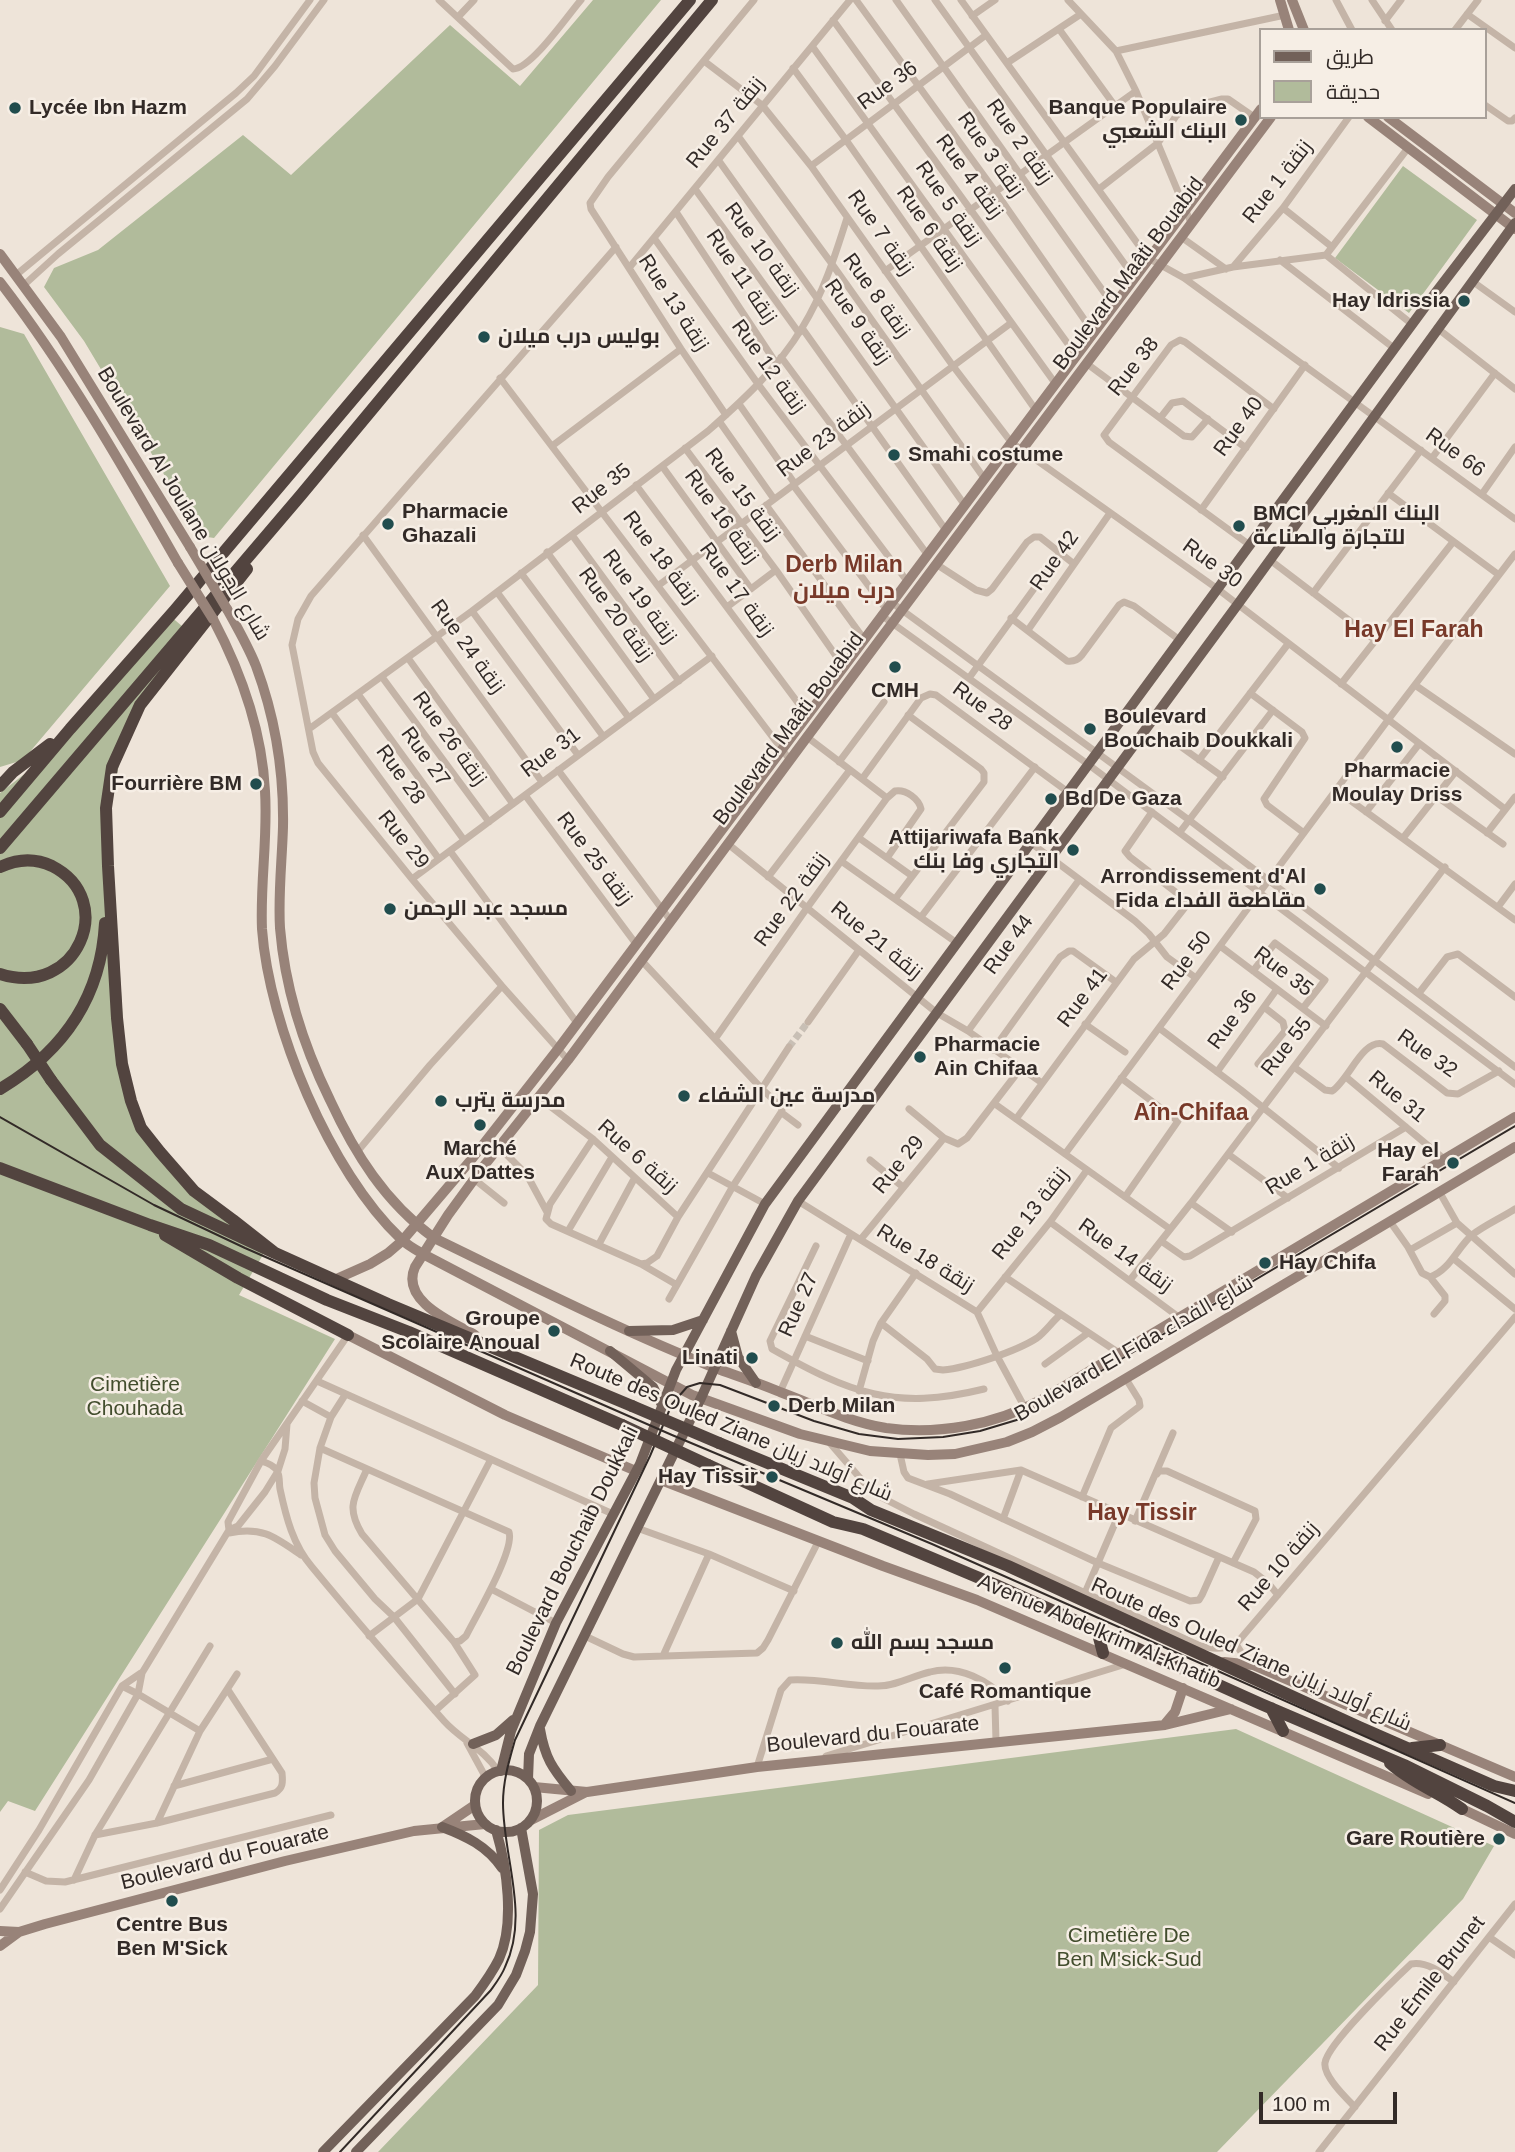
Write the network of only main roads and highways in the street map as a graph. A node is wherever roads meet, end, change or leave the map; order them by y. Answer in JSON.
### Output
{"nodes":[{"id":1,"x":690,"y":0,"type":"edge"},
{"id":2,"x":712,"y":0,"type":"edge"},
{"id":3,"x":1515,"y":189,"type":"edge"},
{"id":4,"x":1514,"y":226,"type":"edge"},
{"id":5,"x":301,"y":495,"type":"junction"},
{"id":6,"x":70,"y":729,"type":"junction"},
{"id":7,"x":13,"y":772,"type":"junction"},
{"id":8,"x":0,"y":779,"type":"edge"},
{"id":9,"x":0,"y":786,"type":"edge"},
{"id":10,"x":0,"y":812,"type":"edge"},
{"id":11,"x":0,"y":848,"type":"edge"},
{"id":12,"x":108,"y":866,"type":"junction"},
{"id":13,"x":0,"y":867,"type":"edge"},
{"id":14,"x":0,"y":974,"type":"edge"},
{"id":15,"x":0,"y":1009,"type":"edge"},
{"id":16,"x":0,"y":1089,"type":"edge"},
{"id":17,"x":0,"y":1171,"type":"edge"},
{"id":18,"x":150,"y":1226,"type":"junction"},
{"id":19,"x":275,"y":1253,"type":"junction"},
{"id":20,"x":703,"y":1320,"type":"junction"},
{"id":21,"x":628,"y":1331,"type":"road end"},
{"id":22,"x":731,"y":1331,"type":"junction"},
{"id":23,"x":348,"y":1335,"type":"road end"},
{"id":24,"x":610,"y":1351,"type":"road end"},
{"id":25,"x":756,"y":1383,"type":"road end"},
{"id":26,"x":662,"y":1405,"type":"junction"},
{"id":27,"x":1097,"y":1630,"type":"junction"},
{"id":28,"x":1103,"y":1653,"type":"road end"},
{"id":29,"x":1271,"y":1708,"type":"junction"},
{"id":30,"x":518,"y":1716,"type":"junction"},
{"id":31,"x":540,"y":1726,"type":"junction"},
{"id":32,"x":1283,"y":1731,"type":"road end"},
{"id":33,"x":470,"y":1743,"type":"road end"},
{"id":34,"x":1440,"y":1745,"type":"road end"},
{"id":35,"x":1409,"y":1748,"type":"junction"},
{"id":36,"x":1379,"y":1754,"type":"junction"},
{"id":37,"x":500,"y":1771,"type":"junction"},
{"id":38,"x":531,"y":1783,"type":"junction"},
{"id":39,"x":571,"y":1791,"type":"road end"},
{"id":40,"x":1515,"y":1791,"type":"edge"},
{"id":41,"x":1462,"y":1809,"type":"road end"},
{"id":42,"x":1515,"y":1822,"type":"edge"},
{"id":43,"x":442,"y":1827,"type":"road end"},
{"id":44,"x":522,"y":1828,"type":"junction"},
{"id":45,"x":496,"y":1830,"type":"junction"},
{"id":46,"x":505,"y":1873,"type":"junction"},
{"id":47,"x":323,"y":2152,"type":"edge"},
{"id":48,"x":356,"y":2152,"type":"edge"}],
"edges":[{"from":1,"to":6,"type":"highway"},
{"from":2,"to":5,"type":"highway"},
{"from":3,"to":20,"type":"main road","name":"Boulevard Bouchaib Doukkali"},
{"from":4,"to":22,"type":"main road"},
{"from":5,"to":11,"type":"highway"},
{"from":5,"to":12,"type":"highway"},
{"from":6,"to":7,"type":"highway"},
{"from":6,"to":10,"type":"highway"},
{"from":7,"to":8,"type":"highway"},
{"from":7,"to":9,"type":"highway"},
{"from":12,"to":16,"type":"highway"},
{"from":12,"to":19,"type":"highway"},
{"from":13,"to":14,"type":"highway"},
{"from":15,"to":19,"type":"highway","name":"Route des Ouled Ziane شارع أولاد زيان","bridge":true},
{"from":17,"to":18,"type":"highway","name":"Route des Ouled Ziane شارع أولاد زيان"},
{"from":18,"to":23,"type":"highway"},
{"from":18,"to":27,"type":"highway","name":"Route des Ouled Ziane شارع أولاد زيان","bridge":true},
{"from":19,"to":35,"type":"highway","name":"Route des Ouled Ziane شارع أولاد زيان","bridge":true},
{"from":20,"to":21,"type":"main road"},
{"from":20,"to":26,"type":"main road","name":"Boulevard Bouchaib Doukkali"},
{"from":22,"to":25,"type":"main road"},
{"from":22,"to":31,"type":"main road"},
{"from":24,"to":26,"type":"main road"},
{"from":26,"to":30,"type":"main road","name":"Boulevard Bouchaib Doukkali"},
{"from":27,"to":28,"type":"highway"},
{"from":27,"to":29,"type":"highway","name":"Route des Ouled Ziane شارع أولاد زيان"},
{"from":29,"to":32,"type":"highway"},
{"from":29,"to":36,"type":"highway","name":"Route des Ouled Ziane شارع أولاد زيان"},
{"from":30,"to":33,"type":"main road"},
{"from":30,"to":37,"type":"main road","name":"Boulevard Bouchaib Doukkali"},
{"from":31,"to":38,"type":"main road"},
{"from":31,"to":39,"type":"main road"},
{"from":34,"to":35,"type":"highway"},
{"from":35,"to":40,"type":"highway","name":"Route des Ouled Ziane شارع أولاد زيان"},
{"from":36,"to":41,"type":"highway"},
{"from":36,"to":42,"type":"highway","name":"Route des Ouled Ziane شارع أولاد زيان"},
{"from":37,"to":38,"type":"main road"},
{"from":37,"to":45,"type":"main road"},
{"from":38,"to":44,"type":"main road"},
{"from":43,"to":46,"type":"main road"},
{"from":44,"to":45,"type":"main road"},
{"from":44,"to":48,"type":"main road"},
{"from":45,"to":46,"type":"main road"},
{"from":46,"to":47,"type":"main road"}]}
